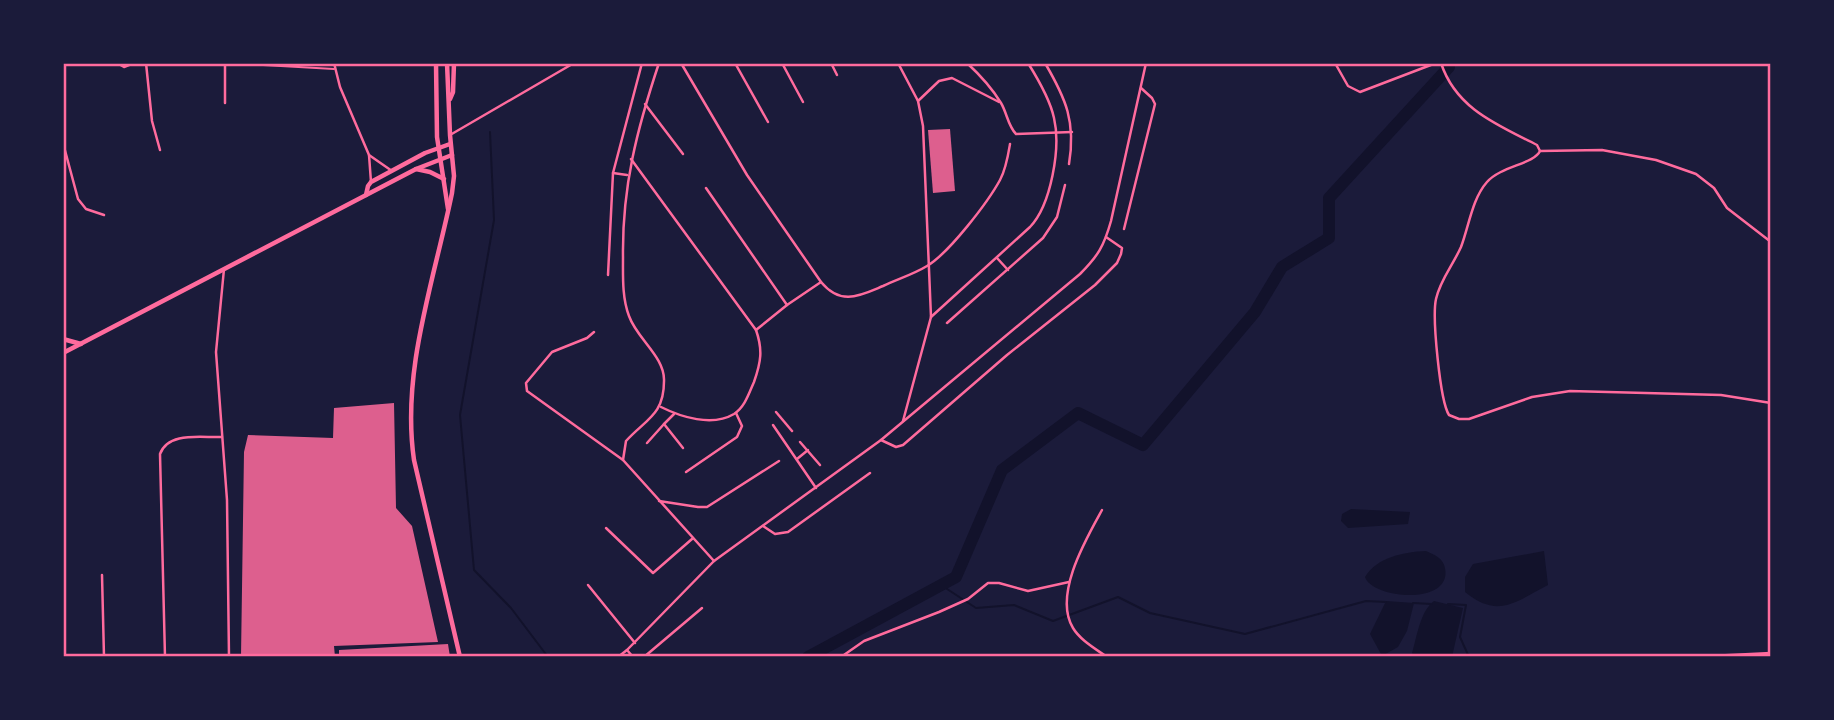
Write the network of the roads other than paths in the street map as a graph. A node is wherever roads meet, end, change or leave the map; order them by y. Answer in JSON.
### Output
{"nodes":[{"id":1,"x":117,"y":63,"type":"edge"},
{"id":2,"x":134,"y":63,"type":"edge"},
{"id":3,"x":146,"y":63,"type":"edge"},
{"id":4,"x":225,"y":63,"type":"edge"},
{"id":5,"x":334,"y":63,"type":"edge"},
{"id":6,"x":436,"y":63,"type":"edge"},
{"id":7,"x":447,"y":63,"type":"edge"},
{"id":8,"x":454,"y":63,"type":"edge"},
{"id":9,"x":574,"y":63,"type":"edge"},
{"id":10,"x":642,"y":63,"type":"edge"},
{"id":11,"x":659,"y":63,"type":"edge"},
{"id":12,"x":681,"y":63,"type":"edge"},
{"id":13,"x":735,"y":63,"type":"edge"},
{"id":14,"x":782,"y":63,"type":"edge"},
{"id":15,"x":831,"y":63,"type":"edge"},
{"id":16,"x":898,"y":63,"type":"edge"},
{"id":17,"x":967,"y":63,"type":"edge"},
{"id":18,"x":1028,"y":63,"type":"edge"},
{"id":19,"x":1045,"y":63,"type":"edge"},
{"id":20,"x":1146,"y":63,"type":"edge"},
{"id":21,"x":1295,"y":63,"type":"edge"},
{"id":22,"x":1300,"y":63,"type":"edge"},
{"id":23,"x":1335,"y":63,"type":"edge"},
{"id":24,"x":1436,"y":63,"type":"edge"},
{"id":25,"x":1441,"y":63,"type":"edge"},
{"id":26,"x":334,"y":69,"type":"junction"},
{"id":27,"x":837,"y":75,"type":"dead end"},
{"id":28,"x":1141,"y":88,"type":"junction"},
{"id":29,"x":918,"y":101,"type":"junction"},
{"id":30,"x":803,"y":102,"type":"dead end"},
{"id":31,"x":225,"y":103,"type":"dead end"},
{"id":32,"x":448,"y":103,"type":"junction"},
{"id":33,"x":1002,"y":103,"type":"junction"},
{"id":34,"x":645,"y":104,"type":"junction"},
{"id":35,"x":436,"y":117,"type":"junction"},
{"id":36,"x":768,"y":122,"type":"dead end"},
{"id":37,"x":1072,"y":132,"type":"junction"},
{"id":38,"x":1055,"y":133,"type":"junction"},
{"id":39,"x":450,"y":135,"type":"junction"},
{"id":40,"x":63,"y":143,"type":"edge"},
{"id":41,"x":450,"y":144,"type":"junction"},
{"id":42,"x":1010,"y":144,"type":"dead end"},
{"id":43,"x":439,"y":148,"type":"junction"},
{"id":44,"x":160,"y":150,"type":"dead end"},
{"id":45,"x":1540,"y":151,"type":"junction"},
{"id":46,"x":683,"y":154,"type":"dead end"},
{"id":47,"x":369,"y":155,"type":"junction"},
{"id":48,"x":452,"y":155,"type":"junction"},
{"id":49,"x":442,"y":159,"type":"junction"},
{"id":50,"x":631,"y":159,"type":"junction"},
{"id":51,"x":1069,"y":164,"type":"dead end"},
{"id":52,"x":416,"y":169,"type":"junction"},
{"id":53,"x":392,"y":171,"type":"junction"},
{"id":54,"x":612,"y":173,"type":"junction"},
{"id":55,"x":628,"y":175,"type":"junction"},
{"id":56,"x":445,"y":180,"type":"junction"},
{"id":57,"x":371,"y":182,"type":"junction"},
{"id":58,"x":1065,"y":185,"type":"dead end"},
{"id":59,"x":706,"y":188,"type":"dead end"},
{"id":60,"x":366,"y":195,"type":"junction"},
{"id":61,"x":448,"y":213,"type":"junction"},
{"id":62,"x":104,"y":215,"type":"dead end"},
{"id":63,"x":1124,"y":229,"type":"dead end"},
{"id":64,"x":1107,"y":237,"type":"junction"},
{"id":65,"x":1771,"y":242,"type":"edge"},
{"id":66,"x":997,"y":258,"type":"junction"},
{"id":67,"x":929,"y":265,"type":"junction"},
{"id":68,"x":224,"y":269,"type":"junction"},
{"id":69,"x":1008,"y":270,"type":"junction"},
{"id":70,"x":608,"y":275,"type":"dead end"},
{"id":71,"x":821,"y":282,"type":"junction"},
{"id":72,"x":787,"y":304,"type":"junction"},
{"id":73,"x":931,"y":317,"type":"junction"},
{"id":74,"x":947,"y":323,"type":"dead end"},
{"id":75,"x":756,"y":330,"type":"junction"},
{"id":76,"x":594,"y":331,"type":"dead end"},
{"id":77,"x":63,"y":339,"type":"edge"},
{"id":78,"x":81,"y":344,"type":"junction"},
{"id":79,"x":63,"y":353,"type":"edge"},
{"id":80,"x":1771,"y":403,"type":"edge"},
{"id":81,"x":660,"y":407,"type":"junction"},
{"id":82,"x":776,"y":412,"type":"dead end"},
{"id":83,"x":674,"y":413,"type":"junction"},
{"id":84,"x":736,"y":413,"type":"junction"},
{"id":85,"x":903,"y":422,"type":"junction"},
{"id":86,"x":664,"y":424,"type":"junction"},
{"id":87,"x":773,"y":425,"type":"dead end"},
{"id":88,"x":792,"y":431,"type":"dead end"},
{"id":89,"x":222,"y":437,"type":"junction"},
{"id":90,"x":881,"y":440,"type":"junction"},
{"id":91,"x":800,"y":442,"type":"dead end"},
{"id":92,"x":647,"y":443,"type":"dead end"},
{"id":93,"x":683,"y":448,"type":"dead end"},
{"id":94,"x":808,"y":450,"type":"junction"},
{"id":95,"x":797,"y":459,"type":"junction"},
{"id":96,"x":623,"y":460,"type":"junction"},
{"id":97,"x":779,"y":461,"type":"dead end"},
{"id":98,"x":820,"y":465,"type":"dead end"},
{"id":99,"x":686,"y":472,"type":"dead end"},
{"id":100,"x":870,"y":473,"type":"dead end"},
{"id":101,"x":816,"y":488,"type":"junction"},
{"id":102,"x":659,"y":501,"type":"junction"},
{"id":103,"x":1102,"y":510,"type":"dead end"},
{"id":104,"x":763,"y":526,"type":"junction"},
{"id":105,"x":606,"y":528,"type":"dead end"},
{"id":106,"x":692,"y":539,"type":"junction"},
{"id":107,"x":714,"y":561,"type":"junction"},
{"id":108,"x":102,"y":575,"type":"dead end"},
{"id":109,"x":1069,"y":582,"type":"junction"},
{"id":110,"x":588,"y":585,"type":"dead end"},
{"id":111,"x":702,"y":608,"type":"dead end"},
{"id":112,"x":635,"y":643,"type":"junction"},
{"id":113,"x":627,"y":650,"type":"junction"},
{"id":114,"x":1771,"y":653,"type":"edge"},
{"id":115,"x":104,"y":657,"type":"edge"},
{"id":116,"x":164,"y":657,"type":"edge"},
{"id":117,"x":229,"y":657,"type":"edge"},
{"id":118,"x":460,"y":657,"type":"edge"},
{"id":119,"x":618,"y":657,"type":"edge"},
{"id":120,"x":634,"y":657,"type":"edge"},
{"id":121,"x":644,"y":657,"type":"edge"},
{"id":122,"x":841,"y":657,"type":"edge"},
{"id":123,"x":1107,"y":657,"type":"edge"},
{"id":124,"x":1689,"y":657,"type":"edge"}],
"edges":[{"from":1,"to":2,"type":"street"},
{"from":3,"to":44,"type":"street"},
{"from":4,"to":26,"type":"lane"},
{"from":4,"to":31,"type":"street"},
{"from":5,"to":26,"type":"street"},
{"from":6,"to":35,"type":"main road"},
{"from":7,"to":32,"type":"main road"},
{"from":8,"to":32,"type":"main road"},
{"from":9,"to":39,"type":"street"},
{"from":10,"to":54,"type":"street"},
{"from":11,"to":34,"type":"street"},
{"from":12,"to":71,"type":"street"},
{"from":13,"to":36,"type":"street"},
{"from":14,"to":30,"type":"street"},
{"from":15,"to":27,"type":"street"},
{"from":16,"to":29,"type":"street"},
{"from":17,"to":33,"type":"street"},
{"from":18,"to":38,"type":"street"},
{"from":19,"to":37,"type":"street"},
{"from":20,"to":28,"type":"street"},
{"from":21,"to":22,"type":"street"},
{"from":23,"to":24,"type":"street"},
{"from":25,"to":45,"type":"street"},
{"from":26,"to":47,"type":"street"},
{"from":28,"to":63,"type":"street"},
{"from":28,"to":64,"type":"street"},
{"from":29,"to":33,"type":"street"},
{"from":29,"to":67,"type":"street"},
{"from":32,"to":39,"type":"main road"},
{"from":33,"to":38,"type":"street"},
{"from":34,"to":46,"type":"street"},
{"from":34,"to":50,"type":"street"},
{"from":35,"to":39,"type":"main road"},
{"from":35,"to":43,"type":"main road"},
{"from":37,"to":38,"type":"street"},
{"from":37,"to":51,"type":"street"},
{"from":38,"to":66,"type":"street"},
{"from":39,"to":41,"type":"main road"},
{"from":40,"to":62,"type":"street"},
{"from":41,"to":43,"type":"main road"},
{"from":41,"to":48,"type":"main road"},
{"from":42,"to":67,"type":"street"},
{"from":43,"to":49,"type":"main road"},
{"from":43,"to":53,"type":"main road"},
{"from":45,"to":65,"type":"street"},
{"from":45,"to":80,"type":"street"},
{"from":47,"to":53,"type":"street"},
{"from":47,"to":57,"type":"street"},
{"from":48,"to":49,"type":"main road"},
{"from":48,"to":61,"type":"main road"},
{"from":49,"to":52,"type":"main road"},
{"from":49,"to":56,"type":"main road"},
{"from":50,"to":55,"type":"street"},
{"from":50,"to":75,"type":"street"},
{"from":52,"to":56,"type":"main road"},
{"from":52,"to":60,"type":"main road"},
{"from":53,"to":57,"type":"main road"},
{"from":54,"to":55,"type":"street"},
{"from":54,"to":70,"type":"street"},
{"from":55,"to":81,"type":"street"},
{"from":56,"to":61,"type":"main road"},
{"from":57,"to":60,"type":"main road"},
{"from":58,"to":69,"type":"street"},
{"from":59,"to":72,"type":"street"},
{"from":60,"to":68,"type":"main road"},
{"from":61,"to":118,"type":"main road"},
{"from":64,"to":85,"type":"street"},
{"from":64,"to":90,"type":"street"},
{"from":66,"to":69,"type":"street"},
{"from":66,"to":73,"type":"street"},
{"from":67,"to":71,"type":"street"},
{"from":67,"to":73,"type":"street"},
{"from":68,"to":78,"type":"main road"},
{"from":68,"to":89,"type":"street"},
{"from":69,"to":74,"type":"street"},
{"from":71,"to":72,"type":"street"},
{"from":72,"to":75,"type":"street"},
{"from":73,"to":85,"type":"street"},
{"from":75,"to":84,"type":"street"},
{"from":76,"to":96,"type":"street"},
{"from":77,"to":78,"type":"main road"},
{"from":78,"to":79,"type":"main road"},
{"from":81,"to":83,"type":"street"},
{"from":81,"to":96,"type":"street"},
{"from":82,"to":88,"type":"street"},
{"from":83,"to":84,"type":"street"},
{"from":83,"to":86,"type":"street"},
{"from":84,"to":99,"type":"street"},
{"from":85,"to":90,"type":"street"},
{"from":86,"to":92,"type":"street"},
{"from":86,"to":93,"type":"street"},
{"from":87,"to":95,"type":"street"},
{"from":89,"to":116,"type":"street"},
{"from":89,"to":117,"type":"street"},
{"from":90,"to":101,"type":"street"},
{"from":91,"to":94,"type":"street"},
{"from":94,"to":95,"type":"street"},
{"from":94,"to":98,"type":"street"},
{"from":95,"to":101,"type":"street"},
{"from":96,"to":102,"type":"street"},
{"from":97,"to":102,"type":"street"},
{"from":100,"to":104,"type":"street"},
{"from":101,"to":104,"type":"street"},
{"from":102,"to":106,"type":"street"},
{"from":103,"to":109,"type":"street"},
{"from":104,"to":107,"type":"street"},
{"from":105,"to":106,"type":"street"},
{"from":106,"to":107,"type":"street"},
{"from":107,"to":112,"type":"street"},
{"from":108,"to":115,"type":"street"},
{"from":109,"to":122,"type":"street"},
{"from":109,"to":123,"type":"street"},
{"from":110,"to":112,"type":"street"},
{"from":111,"to":121,"type":"street"},
{"from":112,"to":113,"type":"street"},
{"from":113,"to":119,"type":"street"},
{"from":113,"to":120,"type":"street"},
{"from":114,"to":124,"type":"street"}]}
